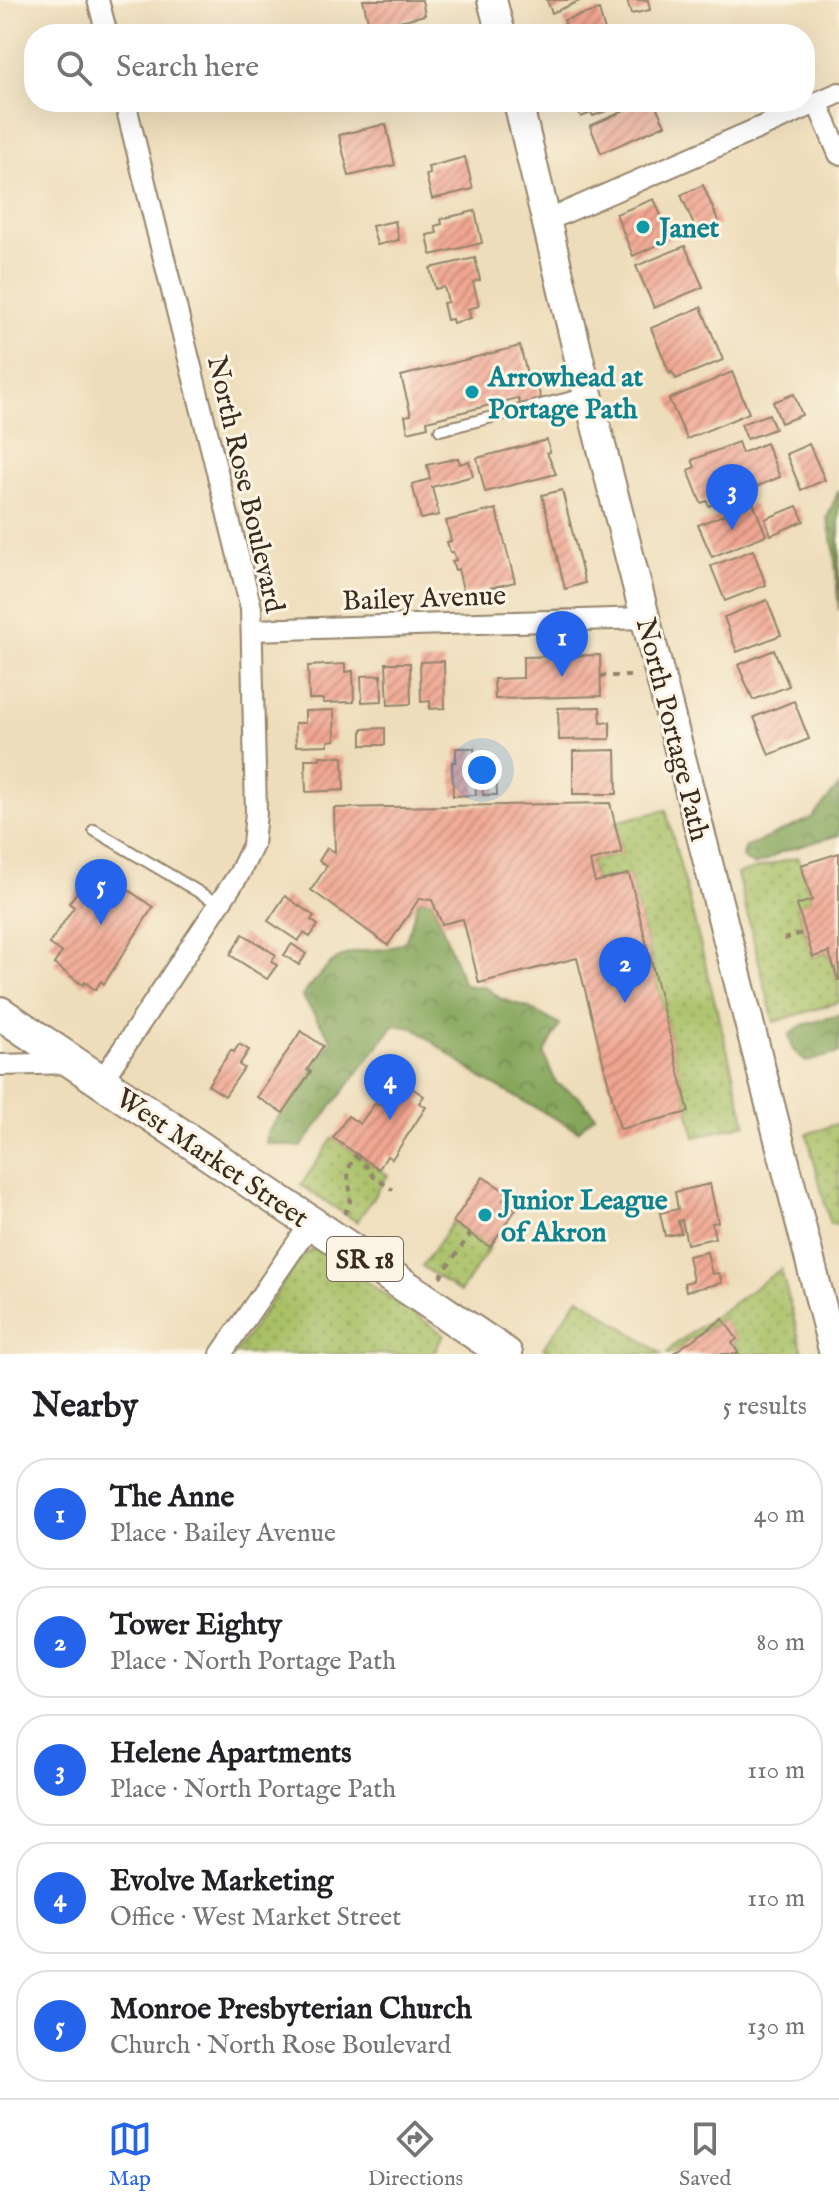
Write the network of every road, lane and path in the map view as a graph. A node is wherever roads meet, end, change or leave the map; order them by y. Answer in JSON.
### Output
{"nodes":[{"id":1,"x":98,"y":0,"type":"edge"},
{"id":2,"x":492,"y":0,"type":"edge"},
{"id":3,"x":104,"y":24,"type":"edge"},
{"id":4,"x":498,"y":24,"type":"edge"},
{"id":5,"x":839,"y":93,"type":"edge"},
{"id":6,"x":817,"y":102,"type":"joint"},
{"id":7,"x":128,"y":112,"type":"edge"},
{"id":8,"x":521,"y":112,"type":"edge"},
{"id":9,"x":794,"y":112,"type":"edge"},
{"id":10,"x":839,"y":154,"type":"edge"},
{"id":11,"x":548,"y":220,"type":"junction"},
{"id":12,"x":588,"y":394,"type":"junction"},
{"id":13,"x":440,"y":430,"type":"dead end"},
{"id":14,"x":645,"y":618,"type":"junction"},
{"id":15,"x":253,"y":630,"type":"junction"},
{"id":16,"x":600,"y":676,"type":"dead end"},
{"id":17,"x":631,"y":676,"type":"dead end"},
{"id":18,"x":94,"y":830,"type":"dead end"},
{"id":19,"x":219,"y":904,"type":"junction"},
{"id":20,"x":805,"y":932,"type":"dead end"},
{"id":21,"x":784,"y":939,"type":"dead end"},
{"id":22,"x":0,"y":1013,"type":"edge"},
{"id":23,"x":73,"y":1063,"type":"junction"},
{"id":24,"x":0,"y":1065,"type":"edge"},
{"id":25,"x":101,"y":1082,"type":"junction"},
{"id":26,"x":393,"y":1190,"type":"dead end"},
{"id":27,"x":344,"y":1214,"type":"dead end"},
{"id":28,"x":311,"y":1223,"type":"junction"},
{"id":29,"x":471,"y":1233,"type":"dead end"},
{"id":30,"x":439,"y":1279,"type":"dead end"},
{"id":31,"x":221,"y":1354,"type":"edge"},
{"id":32,"x":506,"y":1354,"type":"edge"},
{"id":33,"x":834,"y":1354,"type":"edge"}],
"edges":[{"from":1,"to":3,"type":"street"},
{"from":2,"to":4,"type":"main road"},
{"from":5,"to":6,"type":"street"},
{"from":6,"to":10,"type":"street"},
{"from":7,"to":15,"type":"street","name":"North Rose Boulevard"},
{"from":8,"to":11,"type":"main road","name":"North Portage Path"},
{"from":9,"to":11,"type":"street"},
{"from":11,"to":12,"type":"main road","name":"North Portage Path"},
{"from":12,"to":13,"type":"lane"},
{"from":12,"to":14,"type":"main road","name":"North Portage Path"},
{"from":14,"to":15,"type":"street","name":"Bailey Avenue"},
{"from":14,"to":33,"type":"main road","name":"North Portage Path"},
{"from":15,"to":19,"type":"street","name":"North Rose Boulevard"},
{"from":16,"to":17,"type":"path"},
{"from":18,"to":19,"type":"lane"},
{"from":19,"to":25,"type":"street","name":"North Rose Boulevard"},
{"from":20,"to":21,"type":"path"},
{"from":22,"to":23,"type":"main road","name":"West Market Street","number":"SR 18"},
{"from":23,"to":24,"type":"street"},
{"from":23,"to":25,"type":"main road","name":"West Market Street","number":"SR 18"},
{"from":25,"to":28,"type":"main road","name":"West Market Street","number":"SR 18"},
{"from":26,"to":27,"type":"path"},
{"from":28,"to":31,"type":"street"},
{"from":28,"to":32,"type":"main road","name":"West Market Street","number":"SR 18"},
{"from":29,"to":30,"type":"path"}]}
